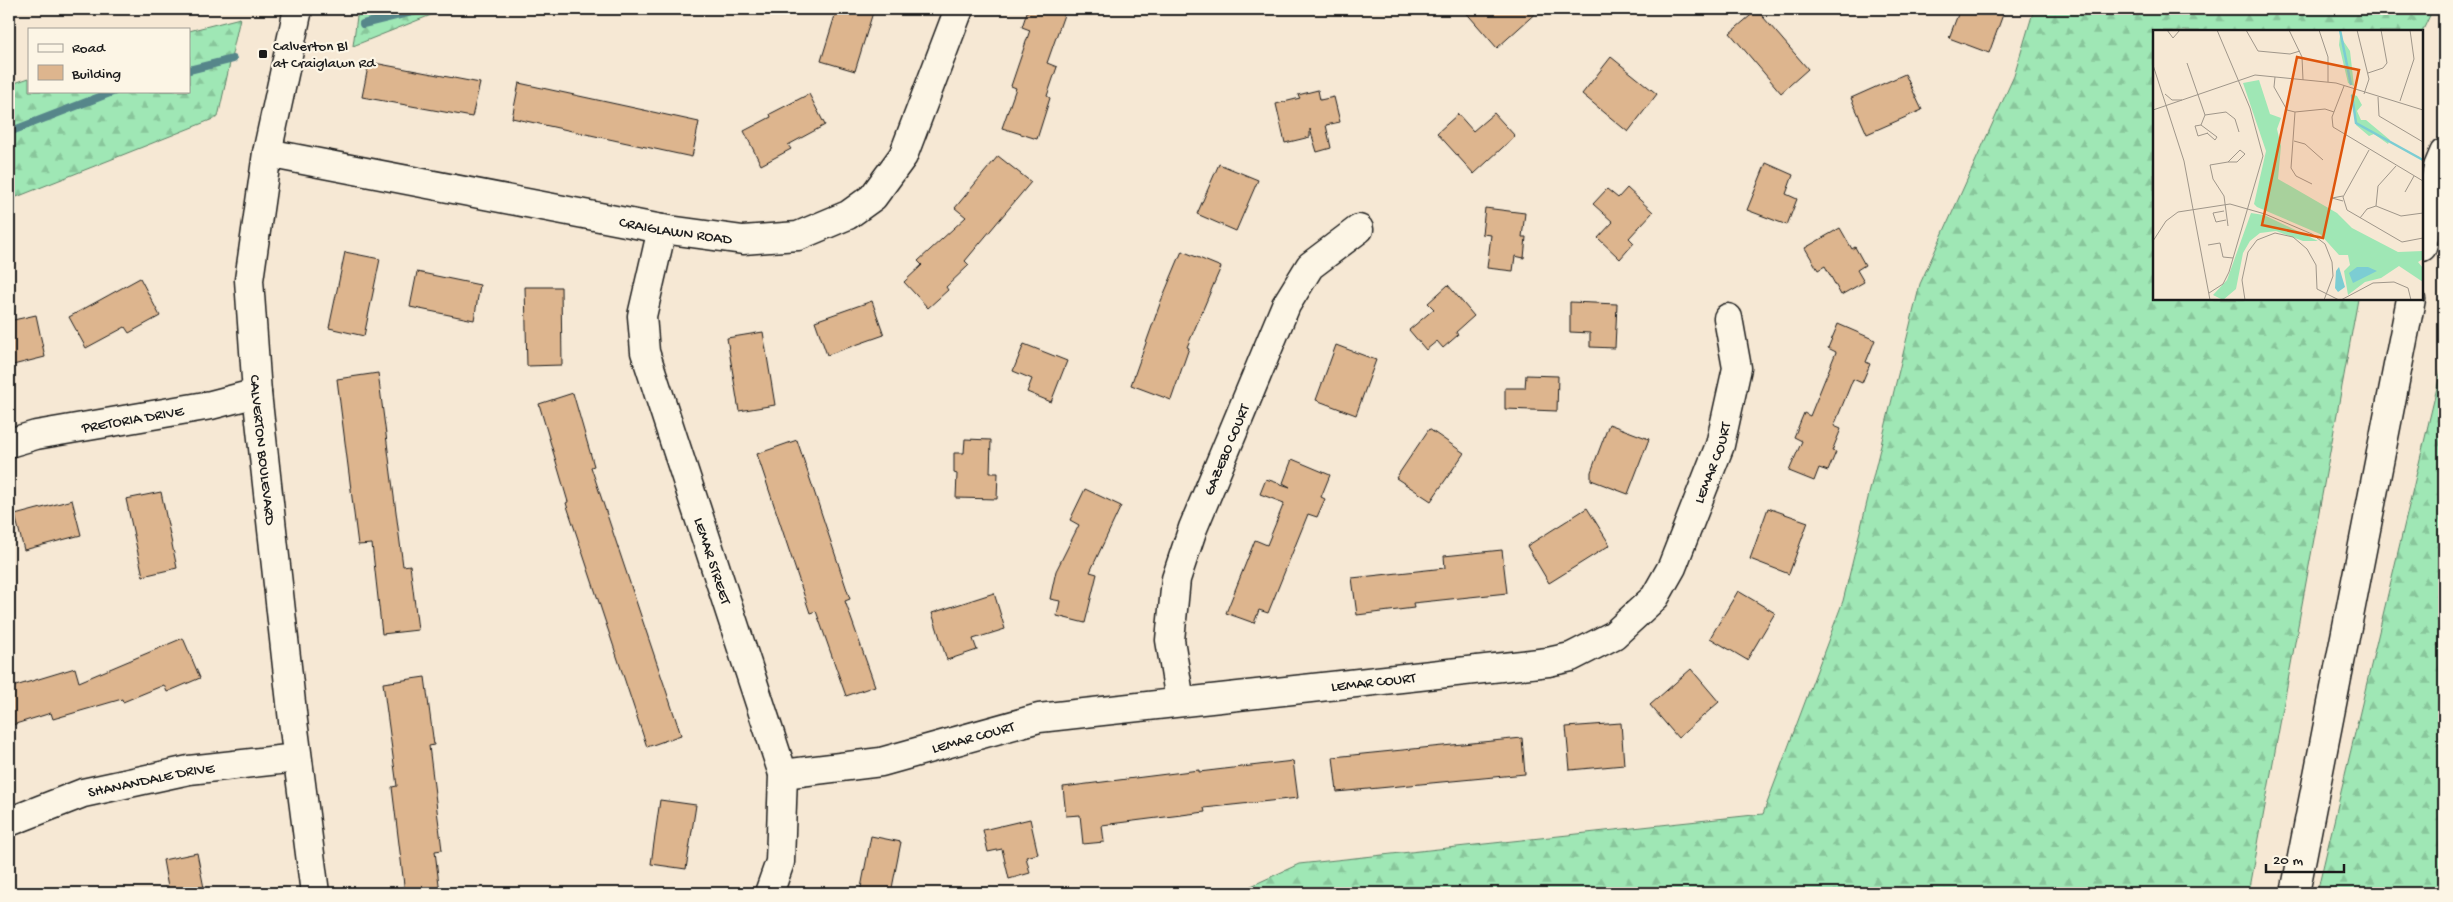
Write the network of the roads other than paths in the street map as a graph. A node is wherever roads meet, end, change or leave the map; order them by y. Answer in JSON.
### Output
{"nodes":[{"id":1,"x":298,"y":9,"type":"edge"},
{"id":2,"x":959,"y":9,"type":"edge"},
{"id":3,"x":267,"y":153,"type":"junction"},
{"id":4,"x":2444,"y":153,"type":"edge"},
{"id":5,"x":662,"y":228,"type":"junction"},
{"id":6,"x":1359,"y":229,"type":"dead end"},
{"id":7,"x":2423,"y":242,"type":"edge"},
{"id":8,"x":2411,"y":300,"type":"edge"},
{"id":9,"x":1728,"y":318,"type":"dead end"},
{"id":10,"x":256,"y":393,"type":"junction"},
{"id":11,"x":9,"y":443,"type":"edge"},
{"id":12,"x":1180,"y":701,"type":"junction"},
{"id":13,"x":297,"y":758,"type":"junction"},
{"id":14,"x":783,"y":774,"type":"junction"},
{"id":15,"x":9,"y":822,"type":"edge"},
{"id":16,"x":315,"y":893,"type":"edge"},
{"id":17,"x":769,"y":893,"type":"edge"},
{"id":18,"x":2295,"y":893,"type":"edge"}],
"edges":[{"from":1,"to":3,"type":"street","name":"CALVERTON BOULEVARD"},
{"from":2,"to":5,"type":"street","name":"CRAIGLAWN ROAD"},
{"from":3,"to":5,"type":"street","name":"CRAIGLAWN ROAD"},
{"from":3,"to":10,"type":"street","name":"CALVERTON BOULEVARD"},
{"from":4,"to":7,"type":"street"},
{"from":5,"to":14,"type":"street","name":"LEMAR STREET"},
{"from":6,"to":12,"type":"street","name":"GAZEBO COURT"},
{"from":8,"to":18,"type":"street"},
{"from":9,"to":12,"type":"street","name":"LEMAR COURT"},
{"from":10,"to":11,"type":"street","name":"PRETORIA DRIVE"},
{"from":10,"to":13,"type":"street","name":"CALVERTON BOULEVARD"},
{"from":12,"to":14,"type":"street","name":"LEMAR COURT"},
{"from":13,"to":15,"type":"street","name":"SHANANDALE DRIVE"},
{"from":13,"to":16,"type":"street","name":"CALVERTON BOULEVARD"},
{"from":14,"to":17,"type":"street","name":"LEMAR STREET"}]}
